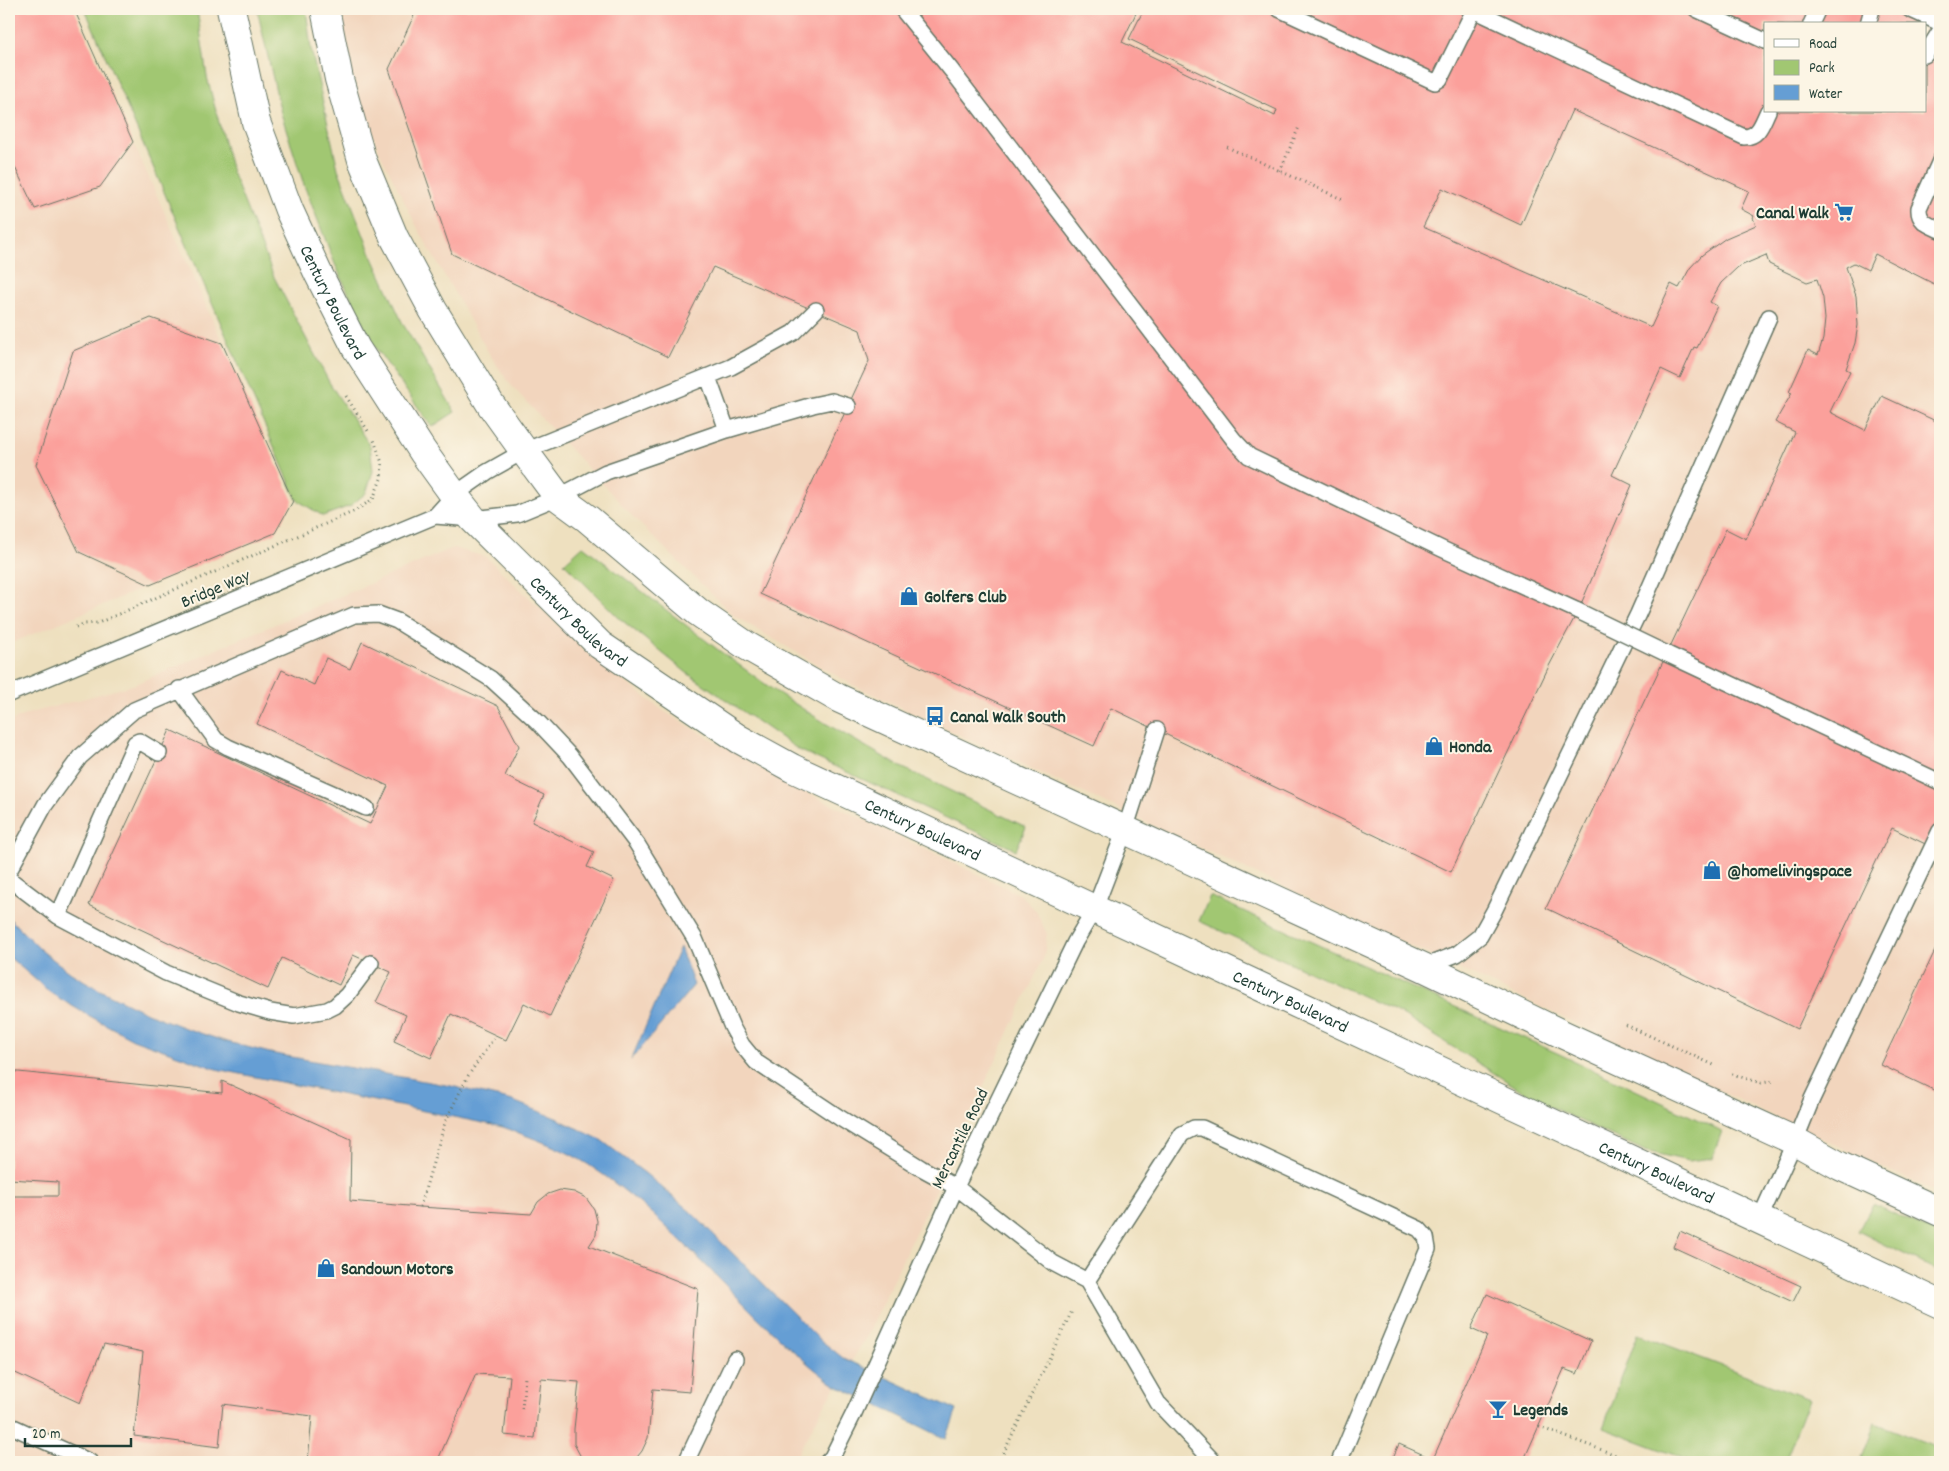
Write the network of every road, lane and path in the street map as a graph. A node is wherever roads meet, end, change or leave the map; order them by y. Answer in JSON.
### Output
{"nodes":[{"id":1,"x":231,"y":9,"type":"edge"},
{"id":2,"x":325,"y":9,"type":"edge"},
{"id":3,"x":902,"y":9,"type":"edge"},
{"id":4,"x":1279,"y":9,"type":"edge"},
{"id":5,"x":1473,"y":9,"type":"edge"},
{"id":6,"x":1696,"y":9,"type":"edge"},
{"id":7,"x":1818,"y":9,"type":"edge"},
{"id":8,"x":1872,"y":9,"type":"edge"},
{"id":9,"x":1909,"y":9,"type":"edge"},
{"id":10,"x":1812,"y":22,"type":"edge"},
{"id":11,"x":1869,"y":22,"type":"edge"},
{"id":12,"x":1940,"y":23,"type":"edge"},
{"id":13,"x":1940,"y":31,"type":"edge"},
{"id":14,"x":1764,"y":41,"type":"edge"},
{"id":15,"x":1926,"y":53,"type":"edge"},
{"id":16,"x":1768,"y":112,"type":"edge"},
{"id":17,"x":1299,"y":127,"type":"dead end"},
{"id":18,"x":1227,"y":147,"type":"dead end"},
{"id":19,"x":1940,"y":161,"type":"edge"},
{"id":20,"x":1280,"y":171,"type":"junction"},
{"id":21,"x":1344,"y":200,"type":"dead end"},
{"id":22,"x":1940,"y":230,"type":"edge"},
{"id":23,"x":816,"y":310,"type":"dead end"},
{"id":24,"x":1769,"y":317,"type":"dead end"},
{"id":25,"x":708,"y":376,"type":"junction"},
{"id":26,"x":345,"y":394,"type":"dead end"},
{"id":27,"x":848,"y":406,"type":"dead end"},
{"id":28,"x":727,"y":430,"type":"junction"},
{"id":29,"x":524,"y":451,"type":"junction"},
{"id":30,"x":454,"y":495,"type":"junction"},
{"id":31,"x":558,"y":497,"type":"junction"},
{"id":32,"x":435,"y":516,"type":"junction"},
{"id":33,"x":473,"y":519,"type":"junction"},
{"id":34,"x":76,"y":627,"type":"dead end"},
{"id":35,"x":179,"y":690,"type":"junction"},
{"id":36,"x":9,"y":694,"type":"edge"},
{"id":37,"x":1157,"y":730,"type":"dead end"},
{"id":38,"x":159,"y":753,"type":"dead end"},
{"id":39,"x":1940,"y":782,"type":"edge"},
{"id":40,"x":366,"y":808,"type":"dead end"},
{"id":41,"x":1125,"y":830,"type":"junction"},
{"id":42,"x":1940,"y":831,"type":"edge"},
{"id":43,"x":9,"y":871,"type":"edge"},
{"id":44,"x":9,"y":879,"type":"edge"},
{"id":45,"x":1095,"y":908,"type":"junction"},
{"id":46,"x":58,"y":916,"type":"junction"},
{"id":47,"x":371,"y":964,"type":"dead end"},
{"id":48,"x":1423,"y":967,"type":"junction"},
{"id":49,"x":496,"y":1035,"type":"dead end"},
{"id":50,"x":1795,"y":1141,"type":"junction"},
{"id":51,"x":956,"y":1187,"type":"junction"},
{"id":52,"x":420,"y":1207,"type":"dead end"},
{"id":53,"x":1940,"y":1212,"type":"edge"},
{"id":54,"x":1760,"y":1218,"type":"junction"},
{"id":55,"x":1087,"y":1281,"type":"junction"},
{"id":56,"x":1940,"y":1304,"type":"edge"},
{"id":57,"x":734,"y":1359,"type":"dead end"},
{"id":58,"x":525,"y":1377,"type":"dead end"},
{"id":59,"x":522,"y":1409,"type":"dead end"},
{"id":60,"x":9,"y":1425,"type":"edge"},
{"id":61,"x":1539,"y":1427,"type":"dead end"},
{"id":62,"x":90,"y":1462,"type":"edge"},
{"id":63,"x":686,"y":1462,"type":"edge"},
{"id":64,"x":827,"y":1462,"type":"edge"},
{"id":65,"x":999,"y":1462,"type":"edge"},
{"id":66,"x":1214,"y":1462,"type":"edge"},
{"id":67,"x":1338,"y":1462,"type":"edge"},
{"id":68,"x":1635,"y":1462,"type":"edge"}],
"edges":[{"from":1,"to":30,"type":"main road","name":"Century Boulevard"},
{"from":2,"to":29,"type":"main road"},
{"from":3,"to":39,"type":"lane","bridge":true},
{"from":4,"to":5,"type":"lane"},
{"from":5,"to":16,"type":"lane"},
{"from":6,"to":14,"type":"lane"},
{"from":7,"to":10,"type":"lane"},
{"from":8,"to":11,"type":"lane"},
{"from":9,"to":12,"type":"lane"},
{"from":13,"to":15,"type":"lane"},
{"from":17,"to":20,"type":"path"},
{"from":18,"to":20,"type":"path"},
{"from":19,"to":22,"type":"lane"},
{"from":20,"to":21,"type":"path"},
{"from":23,"to":25,"type":"lane"},
{"from":24,"to":48,"type":"lane"},
{"from":25,"to":28,"type":"lane"},
{"from":25,"to":29,"type":"lane"},
{"from":26,"to":34,"type":"path"},
{"from":27,"to":28,"type":"lane"},
{"from":28,"to":31,"type":"lane"},
{"from":29,"to":30,"type":"lane"},
{"from":29,"to":31,"type":"main road"},
{"from":30,"to":32,"type":"lane"},
{"from":30,"to":33,"type":"main road","name":"Century Boulevard"},
{"from":31,"to":33,"type":"lane"},
{"from":31,"to":41,"type":"main road"},
{"from":32,"to":33,"type":"lane"},
{"from":32,"to":36,"type":"lane","name":"Bridge Way"},
{"from":33,"to":45,"type":"main road","name":"Century Boulevard"},
{"from":35,"to":40,"type":"lane"},
{"from":35,"to":43,"type":"lane"},
{"from":35,"to":51,"type":"lane"},
{"from":37,"to":41,"type":"lane","name":"Mercantile Road"},
{"from":38,"to":46,"type":"lane"},
{"from":41,"to":45,"type":"lane","name":"Mercantile Road"},
{"from":41,"to":48,"type":"main road"},
{"from":42,"to":50,"type":"lane"},
{"from":44,"to":46,"type":"lane"},
{"from":45,"to":51,"type":"lane","name":"Mercantile Road"},
{"from":45,"to":54,"type":"main road","name":"Century Boulevard"},
{"from":46,"to":47,"type":"lane"},
{"from":48,"to":50,"type":"main road"},
{"from":49,"to":52,"type":"path"},
{"from":50,"to":53,"type":"main road"},
{"from":50,"to":54,"type":"lane"},
{"from":51,"to":55,"type":"lane"},
{"from":51,"to":64,"type":"lane","name":"Mercantile Road"},
{"from":54,"to":56,"type":"main road","name":"Century Boulevard"},
{"from":55,"to":65,"type":"path"},
{"from":55,"to":66,"type":"lane"},
{"from":55,"to":67,"type":"lane"},
{"from":57,"to":63,"type":"lane"},
{"from":58,"to":59,"type":"path"},
{"from":60,"to":62,"type":"lane"},
{"from":61,"to":68,"type":"path"}]}
